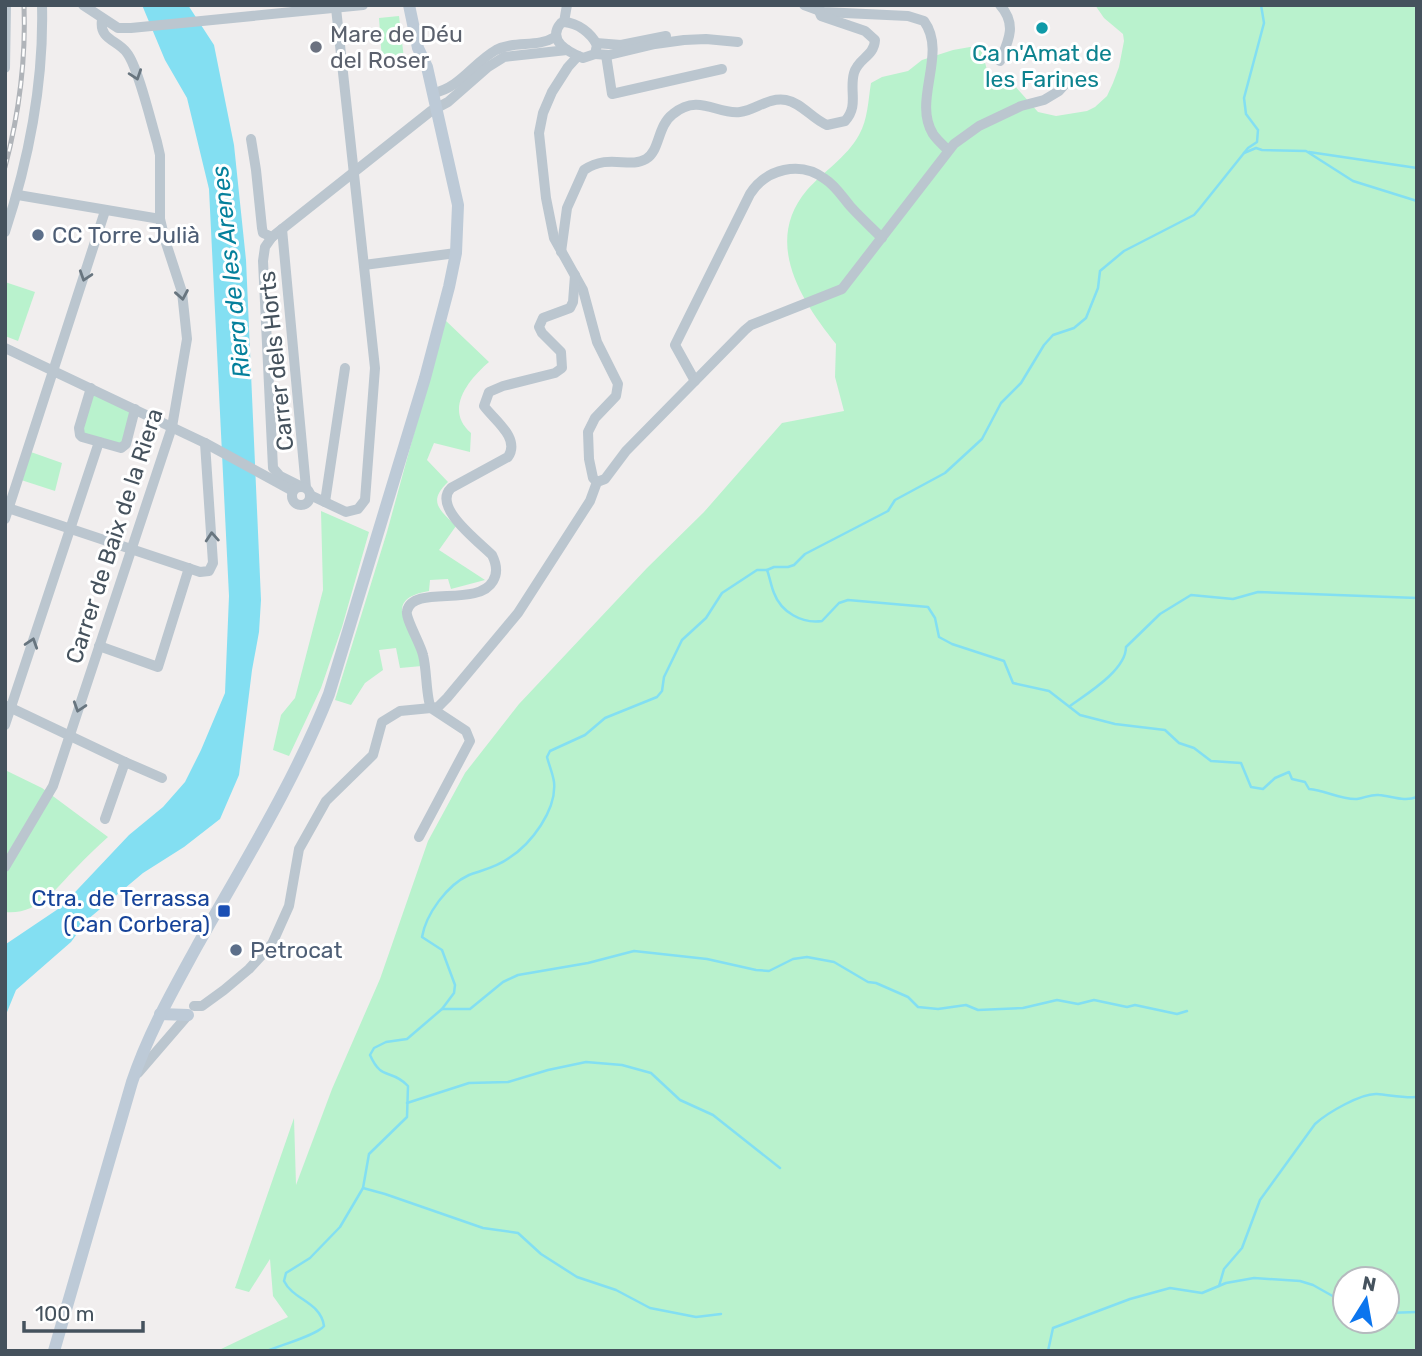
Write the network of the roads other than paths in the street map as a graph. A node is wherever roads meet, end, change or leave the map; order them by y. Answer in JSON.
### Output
{"nodes":[{"id":1,"x":6,"y":5,"type":"edge"},
{"id":2,"x":42,"y":5,"type":"edge"},
{"id":3,"x":83,"y":5,"type":"edge"},
{"id":4,"x":363,"y":5,"type":"edge"},
{"id":5,"x":409,"y":5,"type":"edge"},
{"id":6,"x":417,"y":5,"type":"edge"},
{"id":7,"x":567,"y":5,"type":"edge"},
{"id":8,"x":804,"y":5,"type":"edge"},
{"id":9,"x":1000,"y":5,"type":"edge"},
{"id":10,"x":351,"y":6,"type":"edge"},
{"id":11,"x":314,"y":8,"type":"edge"},
{"id":12,"x":336,"y":8,"type":"junction"},
{"id":13,"x":833,"y":9,"type":"edge"},
{"id":14,"x":819,"y":11,"type":"junction"},
{"id":15,"x":102,"y":20,"type":"junction"},
{"id":16,"x":564,"y":22,"type":"junction"},
{"id":17,"x":555,"y":37,"type":"junction"},
{"id":18,"x":596,"y":43,"type":"junction"},
{"id":19,"x":567,"y":50,"type":"junction"},
{"id":20,"x":595,"y":54,"type":"junction"},
{"id":21,"x":606,"y":55,"type":"junction"},
{"id":22,"x":578,"y":56,"type":"junction"},
{"id":23,"x":1000,"y":61,"type":"dead end"},
{"id":24,"x":427,"y":67,"type":"junction"},
{"id":25,"x":5,"y":68,"type":"edge"},
{"id":26,"x":722,"y":69,"type":"dead end"},
{"id":27,"x":1068,"y":80,"type":"dead end"},
{"id":28,"x":433,"y":93,"type":"junction"},
{"id":29,"x":436,"y":108,"type":"junction"},
{"id":30,"x":251,"y":139,"type":"dead end"},
{"id":31,"x":948,"y":150,"type":"junction"},
{"id":32,"x":353,"y":174,"type":"junction"},
{"id":33,"x":18,"y":195,"type":"junction"},
{"id":34,"x":105,"y":211,"type":"junction"},
{"id":35,"x":160,"y":219,"type":"junction"},
{"id":36,"x":282,"y":229,"type":"junction"},
{"id":37,"x":5,"y":232,"type":"edge"},
{"id":38,"x":270,"y":237,"type":"junction"},
{"id":39,"x":882,"y":239,"type":"junction"},
{"id":40,"x":561,"y":252,"type":"junction"},
{"id":41,"x":456,"y":253,"type":"junction"},
{"id":42,"x":364,"y":265,"type":"junction"},
{"id":43,"x":575,"y":275,"type":"junction"},
{"id":44,"x":5,"y":348,"type":"edge"},
{"id":45,"x":345,"y":368,"type":"dead end"},
{"id":46,"x":55,"y":370,"type":"junction"},
{"id":47,"x":695,"y":381,"type":"junction"},
{"id":48,"x":91,"y":388,"type":"junction"},
{"id":49,"x":135,"y":409,"type":"junction"},
{"id":50,"x":172,"y":427,"type":"junction"},
{"id":51,"x":99,"y":442,"type":"junction"},
{"id":52,"x":209,"y":446,"type":"junction"},
{"id":53,"x":597,"y":482,"type":"junction"},
{"id":54,"x":303,"y":490,"type":"junction"},
{"id":55,"x":325,"y":502,"type":"junction"},
{"id":56,"x":6,"y":511,"type":"edge"},
{"id":57,"x":70,"y":528,"type":"junction"},
{"id":58,"x":131,"y":549,"type":"junction"},
{"id":59,"x":188,"y":568,"type":"junction"},
{"id":60,"x":99,"y":646,"type":"junction"},
{"id":61,"x":8,"y":707,"type":"edge"},
{"id":62,"x":430,"y":708,"type":"junction"},
{"id":63,"x":5,"y":725,"type":"edge"},
{"id":64,"x":69,"y":737,"type":"junction"},
{"id":65,"x":125,"y":762,"type":"junction"},
{"id":66,"x":162,"y":778,"type":"dead end"},
{"id":67,"x":105,"y":819,"type":"dead end"},
{"id":68,"x":419,"y":837,"type":"dead end"},
{"id":69,"x":5,"y":867,"type":"edge"},
{"id":70,"x":172,"y":992,"type":"junction"},
{"id":71,"x":187,"y":1012,"type":"junction"},
{"id":72,"x":160,"y":1014,"type":"junction"},
{"id":73,"x":132,"y":1082,"type":"junction"},
{"id":74,"x":54,"y":1351,"type":"edge"}],
"edges":[{"from":1,"to":25,"type":"street"},
{"from":2,"to":33,"type":"street"},
{"from":3,"to":15,"type":"street"},
{"from":4,"to":10,"type":"street"},
{"from":5,"to":24,"type":"main road"},
{"from":6,"to":24,"type":"main road"},
{"from":7,"to":16,"type":"street"},
{"from":8,"to":14,"type":"street"},
{"from":9,"to":23,"type":"street"},
{"from":10,"to":12,"type":"street"},
{"from":11,"to":12,"type":"street"},
{"from":11,"to":15,"type":"street"},
{"from":12,"to":32,"type":"street"},
{"from":13,"to":14,"type":"street"},
{"from":13,"to":31,"type":"street"},
{"from":14,"to":40,"type":"street"},
{"from":15,"to":35,"type":"street","name":"Carrer de Baix de la Riera","one_way":true},
{"from":16,"to":17,"type":"street"},
{"from":16,"to":18,"type":"street"},
{"from":17,"to":19,"type":"street"},
{"from":17,"to":28,"type":"street"},
{"from":18,"to":20,"type":"street"},
{"from":18,"to":21,"type":"street"},
{"from":19,"to":22,"type":"street"},
{"from":19,"to":29,"type":"street"},
{"from":20,"to":21,"type":"street"},
{"from":20,"to":22,"type":"street"},
{"from":21,"to":26,"type":"street"},
{"from":22,"to":40,"type":"street"},
{"from":24,"to":28,"type":"main road"},
{"from":27,"to":31,"type":"street"},
{"from":28,"to":29,"type":"main road"},
{"from":29,"to":32,"type":"street"},
{"from":29,"to":41,"type":"main road"},
{"from":30,"to":38,"type":"street"},
{"from":31,"to":39,"type":"street"},
{"from":32,"to":36,"type":"street"},
{"from":32,"to":42,"type":"street"},
{"from":33,"to":34,"type":"street"},
{"from":33,"to":37,"type":"street"},
{"from":34,"to":35,"type":"street"},
{"from":34,"to":46,"type":"street","one_way":true},
{"from":35,"to":50,"type":"street","name":"Carrer de Baix de la Riera","one_way":true},
{"from":36,"to":38,"type":"street"},
{"from":36,"to":54,"type":"street","name":"Carrer dels Horts"},
{"from":38,"to":54,"type":"street"},
{"from":39,"to":47,"type":"street"},
{"from":39,"to":47,"type":"street"},
{"from":40,"to":43,"type":"street"},
{"from":41,"to":42,"type":"street"},
{"from":41,"to":70,"type":"main road"},
{"from":42,"to":55,"type":"street"},
{"from":43,"to":53,"type":"street"},
{"from":43,"to":62,"type":"street"},
{"from":44,"to":46,"type":"street"},
{"from":45,"to":55,"type":"street"},
{"from":46,"to":48,"type":"street"},
{"from":46,"to":56,"type":"street"},
{"from":47,"to":53,"type":"street"},
{"from":48,"to":49,"type":"street"},
{"from":48,"to":51,"type":"street"},
{"from":49,"to":50,"type":"street"},
{"from":49,"to":51,"type":"street"},
{"from":50,"to":52,"type":"street"},
{"from":50,"to":58,"type":"street","name":"Carrer de Baix de la Riera"},
{"from":51,"to":57,"type":"street"},
{"from":52,"to":54,"type":"street"},
{"from":59,"to":52,"type":"street","one_way":true},
{"from":53,"to":62,"type":"street"},
{"from":54,"to":55,"type":"street"},
{"from":56,"to":57,"type":"street"},
{"from":57,"to":58,"type":"street"},
{"from":61,"to":57,"type":"street","one_way":true},
{"from":58,"to":59,"type":"street"},
{"from":58,"to":60,"type":"street","name":"Carrer de Baix de la Riera"},
{"from":59,"to":60,"type":"street"},
{"from":60,"to":64,"type":"street","name":"Carrer de Baix de la Riera","one_way":true},
{"from":61,"to":63,"type":"street"},
{"from":61,"to":64,"type":"street"},
{"from":62,"to":68,"type":"street"},
{"from":62,"to":71,"type":"street"},
{"from":64,"to":65,"type":"street"},
{"from":64,"to":69,"type":"street","name":"Carrer de Baix de la Riera"},
{"from":65,"to":66,"type":"street"},
{"from":65,"to":67,"type":"street"},
{"from":70,"to":71,"type":"main road"},
{"from":70,"to":72,"type":"main road"},
{"from":71,"to":72,"type":"main road"},
{"from":71,"to":73,"type":"street"},
{"from":72,"to":73,"type":"main road"},
{"from":73,"to":74,"type":"main road"}]}
